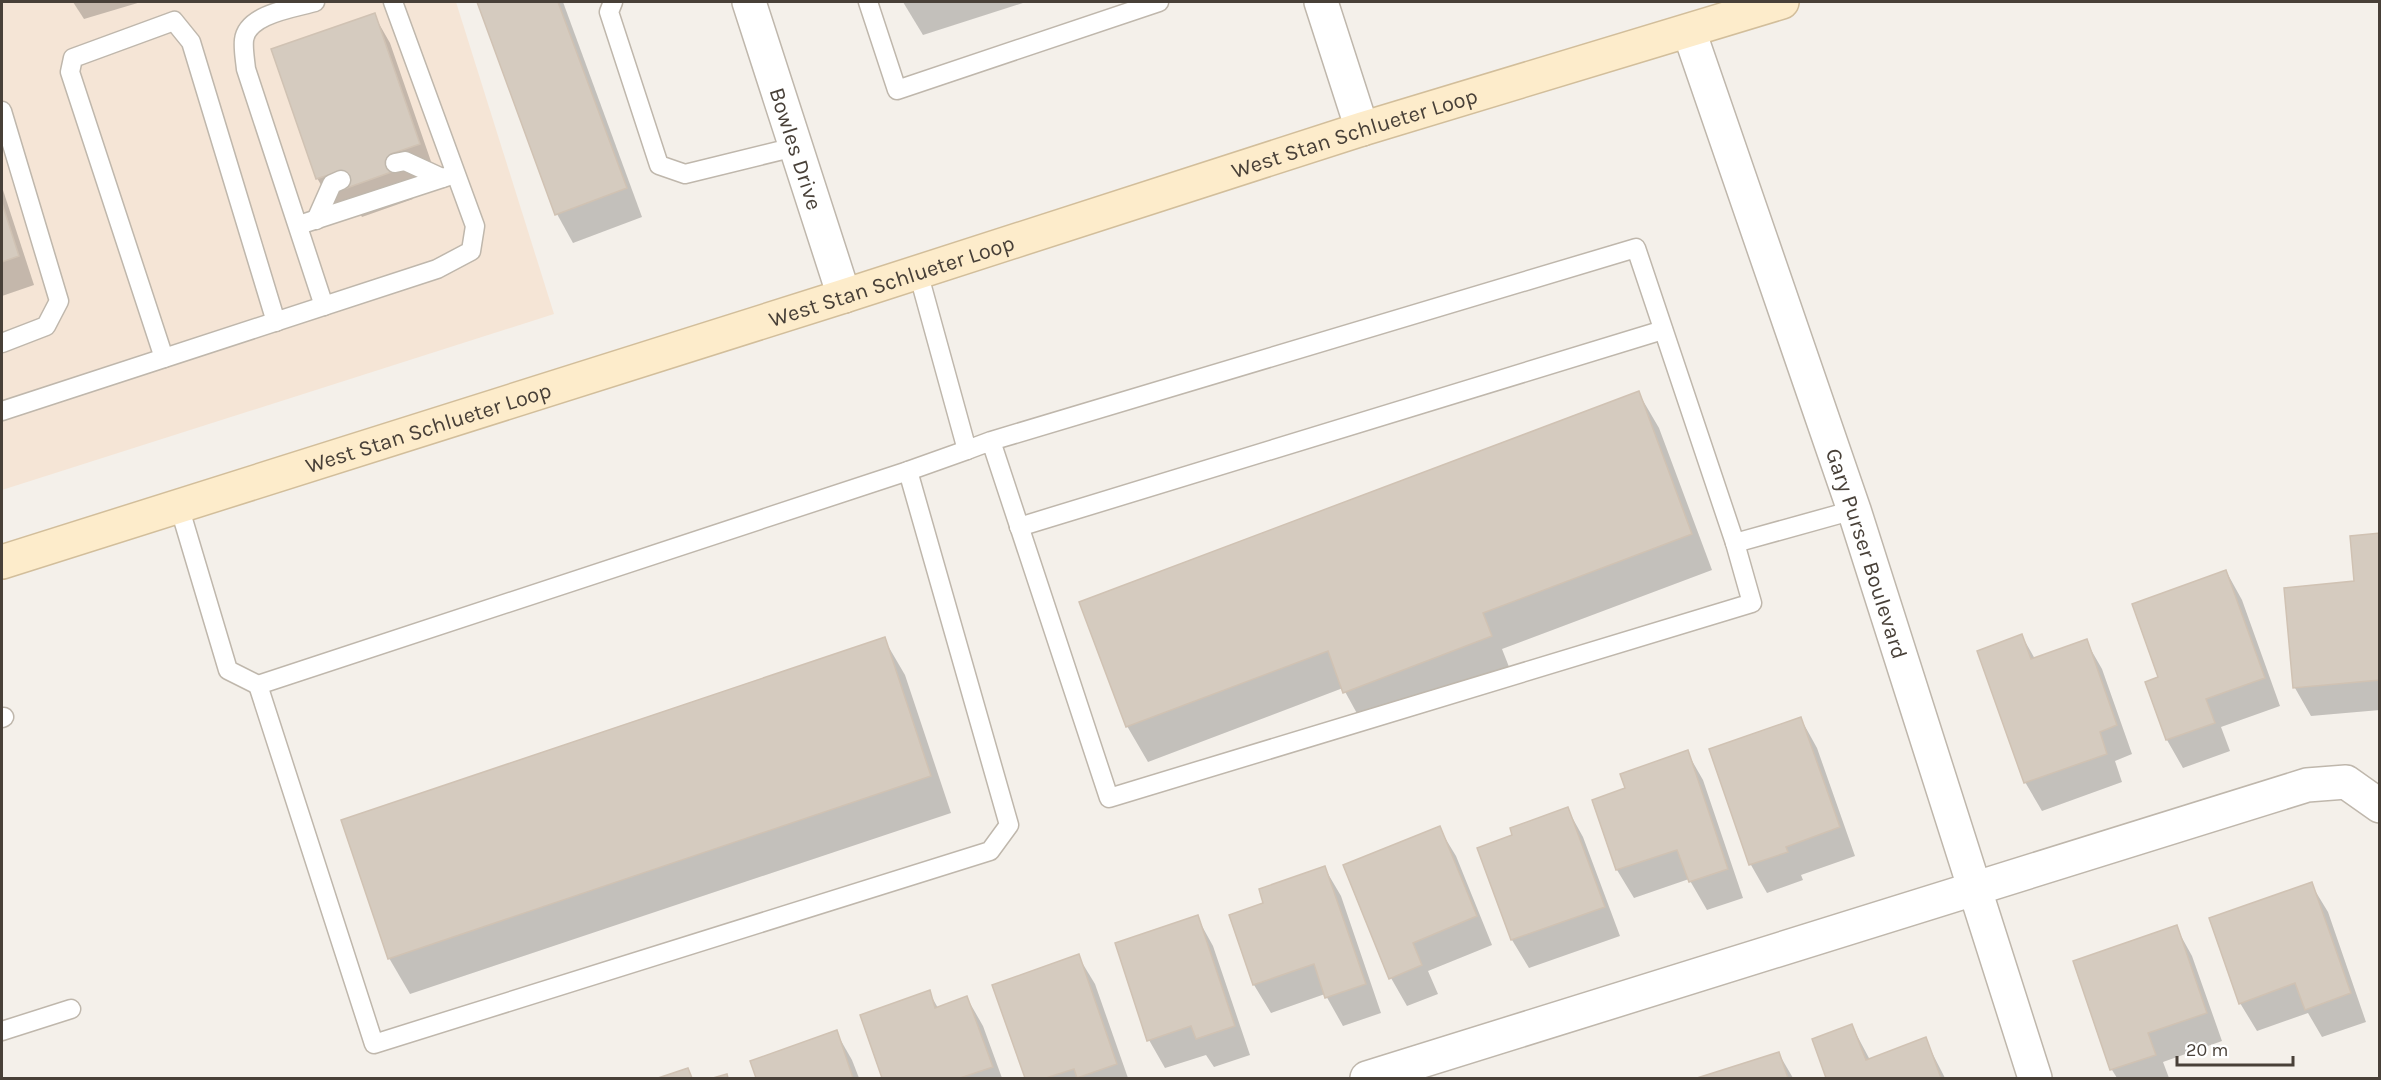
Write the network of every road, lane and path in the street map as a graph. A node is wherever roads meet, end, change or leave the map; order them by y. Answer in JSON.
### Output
{"nodes":[{"id":1,"x":315,"y":2,"type":"edge"},
{"id":2,"x":393,"y":2,"type":"edge"},
{"id":3,"x":613,"y":2,"type":"edge"},
{"id":4,"x":749,"y":2,"type":"edge"},
{"id":5,"x":868,"y":2,"type":"edge"},
{"id":6,"x":1159,"y":2,"type":"edge"},
{"id":7,"x":1321,"y":2,"type":"edge"},
{"id":8,"x":1782,"y":2,"type":"edge"},
{"id":9,"x":1689,"y":31,"type":"junction"},
{"id":10,"x":2,"y":111,"type":"edge"},
{"id":11,"x":1362,"y":129,"type":"junction"},
{"id":12,"x":795,"y":147,"type":"junction"},
{"id":13,"x":395,"y":164,"type":"dead end"},
{"id":14,"x":449,"y":176,"type":"junction"},
{"id":15,"x":341,"y":180,"type":"dead end"},
{"id":16,"x":308,"y":223,"type":"junction"},
{"id":17,"x":918,"y":272,"type":"junction"},
{"id":18,"x":844,"y":296,"type":"junction"},
{"id":19,"x":324,"y":306,"type":"junction"},
{"id":20,"x":276,"y":322,"type":"junction"},
{"id":21,"x":1663,"y":330,"type":"junction"},
{"id":22,"x":2,"y":343,"type":"edge"},
{"id":23,"x":164,"y":358,"type":"junction"},
{"id":24,"x":2,"y":411,"type":"edge"},
{"id":25,"x":992,"y":441,"type":"junction"},
{"id":26,"x":967,"y":450,"type":"junction"},
{"id":27,"x":908,"y":471,"type":"junction"},
{"id":28,"x":178,"y":506,"type":"junction"},
{"id":29,"x":1854,"y":510,"type":"junction"},
{"id":30,"x":1019,"y":527,"type":"junction"},
{"id":31,"x":1735,"y":543,"type":"junction"},
{"id":32,"x":2,"y":562,"type":"edge"},
{"id":33,"x":258,"y":684,"type":"junction"},
{"id":34,"x":2379,"y":806,"type":"edge"},
{"id":35,"x":1975,"y":888,"type":"junction"},
{"id":36,"x":71,"y":1009,"type":"dead end"},
{"id":37,"x":2,"y":1031,"type":"edge"},
{"id":38,"x":1367,"y":1078,"type":"edge"},
{"id":39,"x":2036,"y":1078,"type":"edge"}],
"edges":[{"from":1,"to":16,"type":"lane"},
{"from":2,"to":14,"type":"lane"},
{"from":3,"to":12,"type":"lane"},
{"from":4,"to":12,"type":"street","name":"Bowles Drive"},
{"from":5,"to":6,"type":"lane"},
{"from":7,"to":11,"type":"street"},
{"from":8,"to":9,"type":"main road","name":"West Stan Schlueter Loop"},
{"from":9,"to":11,"type":"main road","name":"West Stan Schlueter Loop"},
{"from":9,"to":29,"type":"street","name":"Gary Purser Boulevard"},
{"from":10,"to":22,"type":"lane"},
{"from":11,"to":17,"type":"main road","name":"West Stan Schlueter Loop"},
{"from":12,"to":18,"type":"street","name":"Bowles Drive"},
{"from":13,"to":14,"type":"lane"},
{"from":14,"to":16,"type":"lane"},
{"from":14,"to":19,"type":"lane"},
{"from":15,"to":16,"type":"lane"},
{"from":16,"to":19,"type":"lane"},
{"from":17,"to":18,"type":"main road","name":"West Stan Schlueter Loop"},
{"from":17,"to":26,"type":"lane"},
{"from":18,"to":28,"type":"main road","name":"West Stan Schlueter Loop"},
{"from":19,"to":20,"type":"lane"},
{"from":20,"to":23,"type":"lane"},
{"from":20,"to":23,"type":"lane"},
{"from":21,"to":25,"type":"lane"},
{"from":21,"to":30,"type":"lane"},
{"from":21,"to":31,"type":"lane"},
{"from":23,"to":24,"type":"lane"},
{"from":25,"to":26,"type":"lane"},
{"from":25,"to":30,"type":"lane"},
{"from":26,"to":27,"type":"lane"},
{"from":27,"to":33,"type":"lane"},
{"from":27,"to":33,"type":"lane"},
{"from":28,"to":32,"type":"main road","name":"West Stan Schlueter Loop"},
{"from":28,"to":33,"type":"lane"},
{"from":29,"to":31,"type":"lane"},
{"from":29,"to":35,"type":"street","name":"Gary Purser Boulevard"},
{"from":30,"to":31,"type":"lane"},
{"from":34,"to":35,"type":"street"},
{"from":35,"to":38,"type":"street"},
{"from":35,"to":39,"type":"street","name":"Gary Purser Boulevard"},
{"from":36,"to":37,"type":"lane"}]}
